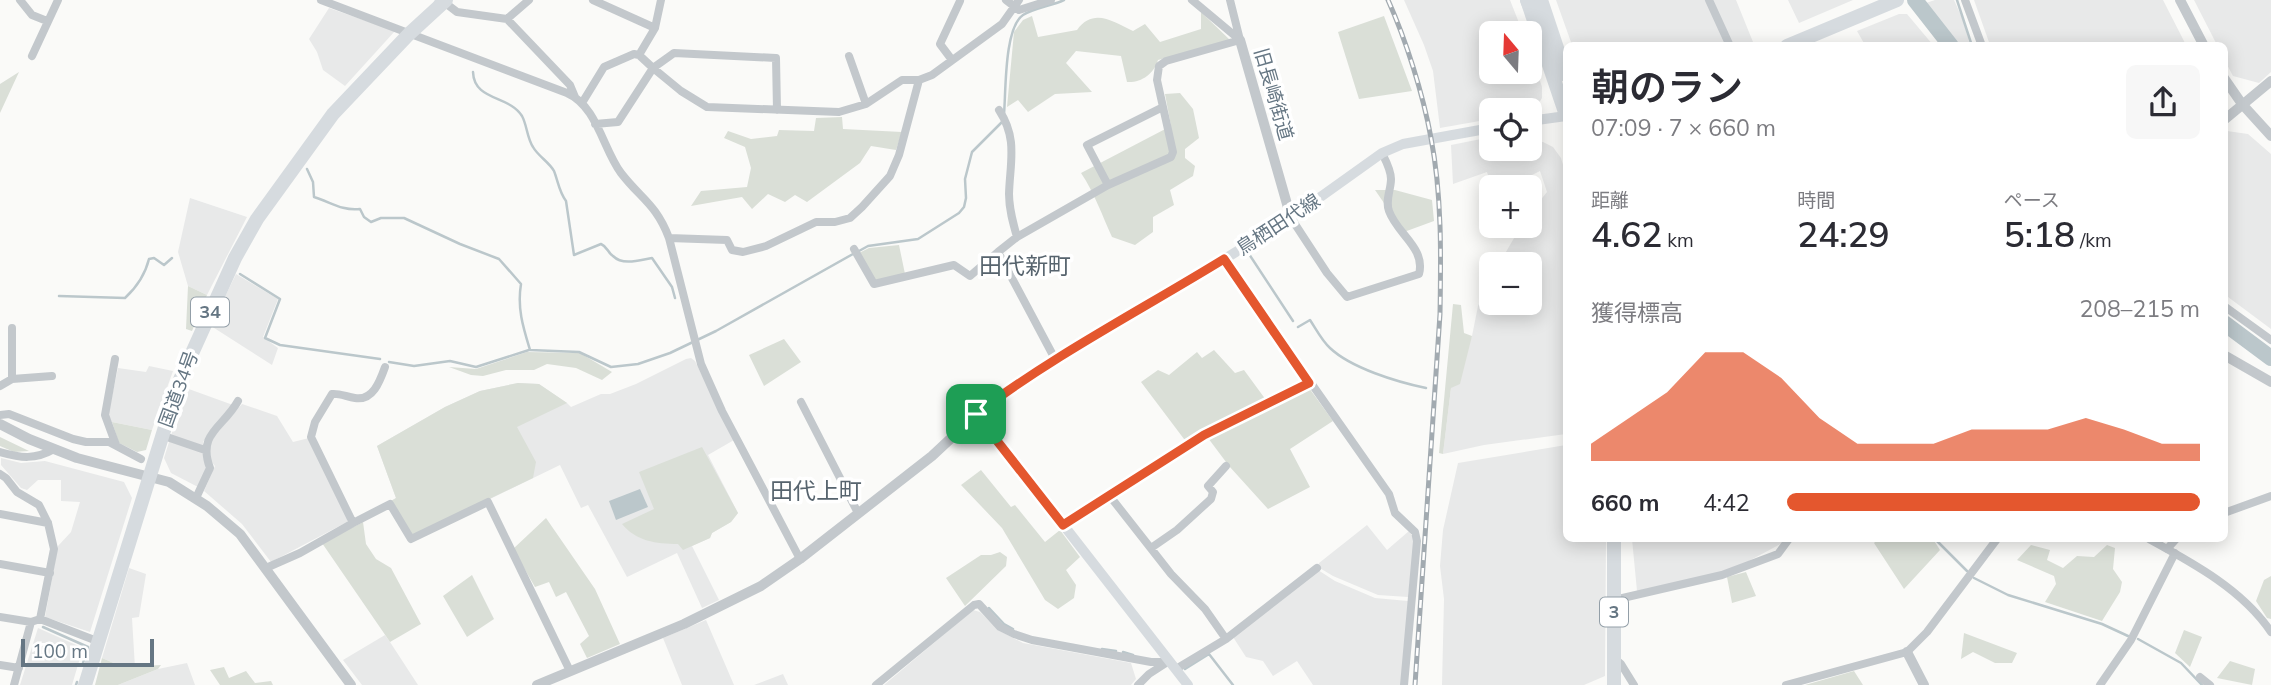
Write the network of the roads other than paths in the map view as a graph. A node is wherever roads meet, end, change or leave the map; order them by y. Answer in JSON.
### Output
{"nodes":[{"id":1,"x":20,"y":0,"type":"edge"},
{"id":2,"x":58,"y":0,"type":"edge"},
{"id":3,"x":529,"y":0,"type":"edge"},
{"id":4,"x":593,"y":0,"type":"edge"},
{"id":5,"x":661,"y":0,"type":"edge"},
{"id":6,"x":958,"y":0,"type":"edge"},
{"id":7,"x":1006,"y":0,"type":"edge"},
{"id":8,"x":1051,"y":0,"type":"edge"},
{"id":9,"x":1192,"y":0,"type":"edge"},
{"id":10,"x":1230,"y":0,"type":"edge"},
{"id":11,"x":1709,"y":0,"type":"edge"},
{"id":12,"x":1897,"y":0,"type":"edge"},
{"id":13,"x":1965,"y":0,"type":"edge"},
{"id":14,"x":2180,"y":0,"type":"edge"},
{"id":15,"x":325,"y":1,"type":"edge"},
{"id":16,"x":1531,"y":1,"type":"edge"},
{"id":17,"x":443,"y":2,"type":"edge"},
{"id":18,"x":1016,"y":4,"type":"edge"},
{"id":19,"x":507,"y":19,"type":"junction"},
{"id":20,"x":47,"y":21,"type":"junction"},
{"id":21,"x":655,"y":28,"type":"junction"},
{"id":22,"x":409,"y":34,"type":"junction"},
{"id":23,"x":1240,"y":40,"type":"junction"},
{"id":24,"x":1728,"y":42,"type":"edge"},
{"id":25,"x":1797,"y":42,"type":"edge"},
{"id":26,"x":1981,"y":42,"type":"edge"},
{"id":27,"x":2202,"y":42,"type":"edge"},
{"id":28,"x":639,"y":55,"type":"junction"},
{"id":29,"x":32,"y":56,"type":"dead end"},
{"id":30,"x":849,"y":56,"type":"dead end"},
{"id":31,"x":952,"y":60,"type":"junction"},
{"id":32,"x":653,"y":68,"type":"junction"},
{"id":33,"x":1563,"y":69,"type":"edge"},
{"id":34,"x":919,"y":80,"type":"junction"},
{"id":35,"x":2271,"y":80,"type":"edge"},
{"id":36,"x":2228,"y":84,"type":"edge"},
{"id":37,"x":575,"y":97,"type":"junction"},
{"id":38,"x":582,"y":103,"type":"junction"},
{"id":39,"x":866,"y":104,"type":"junction"},
{"id":40,"x":2242,"y":104,"type":"junction"},
{"id":41,"x":1563,"y":106,"type":"edge"},
{"id":42,"x":1163,"y":107,"type":"junction"},
{"id":43,"x":777,"y":110,"type":"junction"},
{"id":44,"x":999,"y":110,"type":"dead end"},
{"id":45,"x":1563,"y":116,"type":"edge"},
{"id":46,"x":2228,"y":116,"type":"edge"},
{"id":47,"x":1542,"y":119,"type":"edge"},
{"id":48,"x":596,"y":124,"type":"junction"},
{"id":49,"x":1479,"y":130,"type":"edge"},
{"id":50,"x":2271,"y":136,"type":"edge"},
{"id":51,"x":1382,"y":153,"type":"junction"},
{"id":52,"x":1108,"y":185,"type":"junction"},
{"id":53,"x":1291,"y":218,"type":"junction"},
{"id":54,"x":1017,"y":237,"type":"junction"},
{"id":55,"x":669,"y":238,"type":"junction"},
{"id":56,"x":855,"y":252,"type":"dead end"},
{"id":57,"x":998,"y":252,"type":"junction"},
{"id":58,"x":1224,"y":259,"type":"junction"},
{"id":59,"x":2228,"y":309,"type":"edge"},
{"id":60,"x":12,"y":327,"type":"dead end"},
{"id":61,"x":2271,"y":340,"type":"edge"},
{"id":62,"x":2228,"y":357,"type":"edge"},
{"id":63,"x":115,"y":359,"type":"dead end"},
{"id":64,"x":1055,"y":359,"type":"junction"},
{"id":65,"x":385,"y":367,"type":"dead end"},
{"id":66,"x":52,"y":376,"type":"dead end"},
{"id":67,"x":12,"y":379,"type":"junction"},
{"id":68,"x":2271,"y":382,"type":"edge"},
{"id":69,"x":1309,"y":383,"type":"junction"},
{"id":70,"x":0,"y":386,"type":"edge"},
{"id":71,"x":238,"y":401,"type":"dead end"},
{"id":72,"x":802,"y":402,"type":"dead end"},
{"id":73,"x":976,"y":414,"type":"junction"},
{"id":74,"x":0,"y":415,"type":"edge"},
{"id":75,"x":0,"y":424,"type":"edge"},
{"id":76,"x":161,"y":435,"type":"junction"},
{"id":77,"x":116,"y":445,"type":"junction"},
{"id":78,"x":54,"y":449,"type":"junction"},
{"id":79,"x":205,"y":450,"type":"junction"},
{"id":80,"x":0,"y":452,"type":"edge"},
{"id":81,"x":141,"y":459,"type":"dead end"},
{"id":82,"x":1226,"y":466,"type":"dead end"},
{"id":83,"x":0,"y":474,"type":"edge"},
{"id":84,"x":148,"y":476,"type":"junction"},
{"id":85,"x":1109,"y":495,"type":"junction"},
{"id":86,"x":2271,"y":496,"type":"edge"},
{"id":87,"x":196,"y":498,"type":"junction"},
{"id":88,"x":2228,"y":512,"type":"edge"},
{"id":89,"x":858,"y":513,"type":"junction"},
{"id":90,"x":0,"y":514,"type":"edge"},
{"id":91,"x":48,"y":523,"type":"junction"},
{"id":92,"x":353,"y":523,"type":"junction"},
{"id":93,"x":1063,"y":525,"type":"junction"},
{"id":94,"x":1614,"y":542,"type":"edge"},
{"id":95,"x":1787,"y":542,"type":"edge"},
{"id":96,"x":1995,"y":542,"type":"edge"},
{"id":97,"x":2154,"y":542,"type":"edge"},
{"id":98,"x":2175,"y":542,"type":"edge"},
{"id":99,"x":1151,"y":548,"type":"junction"},
{"id":100,"x":2171,"y":551,"type":"junction"},
{"id":101,"x":800,"y":559,"type":"junction"},
{"id":102,"x":0,"y":564,"type":"edge"},
{"id":103,"x":266,"y":568,"type":"junction"},
{"id":104,"x":1317,"y":568,"type":"dead end"},
{"id":105,"x":50,"y":573,"type":"junction"},
{"id":106,"x":1615,"y":600,"type":"junction"},
{"id":107,"x":0,"y":617,"type":"edge"},
{"id":108,"x":36,"y":620,"type":"junction"},
{"id":109,"x":2271,"y":632,"type":"edge"},
{"id":110,"x":1226,"y":639,"type":"junction"},
{"id":111,"x":97,"y":641,"type":"junction"},
{"id":112,"x":1907,"y":652,"type":"junction"},
{"id":113,"x":1614,"y":659,"type":"junction"},
{"id":114,"x":0,"y":665,"type":"edge"},
{"id":115,"x":1172,"y":666,"type":"junction"},
{"id":116,"x":19,"y":668,"type":"junction"},
{"id":117,"x":570,"y":671,"type":"junction"},
{"id":118,"x":2200,"y":677,"type":"dead end"},
{"id":119,"x":14,"y":685,"type":"edge"},
{"id":120,"x":85,"y":685,"type":"edge"},
{"id":121,"x":351,"y":685,"type":"edge"},
{"id":122,"x":537,"y":685,"type":"edge"},
{"id":123,"x":876,"y":685,"type":"edge"},
{"id":124,"x":1138,"y":685,"type":"edge"},
{"id":125,"x":1188,"y":685,"type":"edge"},
{"id":126,"x":1404,"y":685,"type":"edge"},
{"id":127,"x":1614,"y":685,"type":"edge"},
{"id":128,"x":1634,"y":685,"type":"edge"},
{"id":129,"x":1786,"y":685,"type":"edge"},
{"id":130,"x":1924,"y":685,"type":"edge"},
{"id":131,"x":2100,"y":685,"type":"edge"},
{"id":132,"x":2210,"y":685,"type":"edge"}],
"edges":[{"from":1,"to":20,"type":"street"},
{"from":2,"to":20,"type":"street"},
{"from":3,"to":19,"type":"street"},
{"from":4,"to":21,"type":"street"},
{"from":5,"to":21,"type":"street"},
{"from":6,"to":31,"type":"street"},
{"from":7,"to":18,"type":"street"},
{"from":8,"to":18,"type":"street"},
{"from":9,"to":23,"type":"street","name":"旧長崎街道"},
{"from":10,"to":23,"type":"street"},
{"from":11,"to":24,"type":"street"},
{"from":12,"to":25,"type":"highway"},
{"from":13,"to":26,"type":"street"},
{"from":14,"to":27,"type":"street"},
{"from":15,"to":22,"type":"street"},
{"from":16,"to":33,"type":"highway"},
{"from":16,"to":41,"type":"highway"},
{"from":17,"to":19,"type":"street"},
{"from":17,"to":22,"type":"highway","name":"国道34号","number":"34"},
{"from":18,"to":31,"type":"street"},
{"from":19,"to":37,"type":"street"},
{"from":20,"to":29,"type":"street"},
{"from":21,"to":28,"type":"street"},
{"from":22,"to":37,"type":"street"},
{"from":22,"to":76,"type":"highway","name":"国道34号","number":"34"},
{"from":23,"to":42,"type":"street"},
{"from":23,"to":53,"type":"street","name":"旧長崎街道"},
{"from":28,"to":32,"type":"street"},
{"from":28,"to":38,"type":"street"},
{"from":30,"to":39,"type":"street"},
{"from":31,"to":34,"type":"street"},
{"from":32,"to":43,"type":"street"},
{"from":32,"to":43,"type":"street"},
{"from":32,"to":48,"type":"street"},
{"from":34,"to":39,"type":"street"},
{"from":34,"to":55,"type":"street"},
{"from":35,"to":40,"type":"street"},
{"from":36,"to":40,"type":"street"},
{"from":37,"to":38,"type":"street"},
{"from":38,"to":48,"type":"street"},
{"from":39,"to":43,"type":"street"},
{"from":40,"to":46,"type":"street"},
{"from":40,"to":50,"type":"street"},
{"from":42,"to":52,"type":"street"},
{"from":42,"to":52,"type":"street"},
{"from":44,"to":54,"type":"street"},
{"from":45,"to":47,"type":"main road"},
{"from":48,"to":55,"type":"street"},
{"from":49,"to":51,"type":"main road","name":"鳥栖田代線"},
{"from":51,"to":53,"type":"main road","name":"鳥栖田代線"},
{"from":51,"to":53,"type":"street"},
{"from":52,"to":54,"type":"street"},
{"from":53,"to":58,"type":"main road","name":"鳥栖田代線"},
{"from":54,"to":57,"type":"street"},
{"from":55,"to":101,"type":"street"},
{"from":56,"to":57,"type":"street"},
{"from":57,"to":64,"type":"street"},
{"from":58,"to":64,"type":"main road","name":"鳥栖田代線"},
{"from":58,"to":69,"type":"street"},
{"from":59,"to":61,"type":"street"},
{"from":60,"to":67,"type":"street"},
{"from":62,"to":68,"type":"street"},
{"from":63,"to":77,"type":"street"},
{"from":64,"to":73,"type":"main road","name":"鳥栖田代線"},
{"from":65,"to":92,"type":"street"},
{"from":66,"to":67,"type":"street"},
{"from":67,"to":70,"type":"street"},
{"from":69,"to":85,"type":"street"},
{"from":69,"to":126,"type":"street"},
{"from":71,"to":79,"type":"street"},
{"from":72,"to":89,"type":"street"},
{"from":73,"to":89,"type":"street"},
{"from":73,"to":93,"type":"main road"},
{"from":74,"to":77,"type":"street"},
{"from":75,"to":78,"type":"street"},
{"from":76,"to":79,"type":"street"},
{"from":76,"to":84,"type":"highway","name":"国道34号","number":"34"},
{"from":77,"to":81,"type":"street"},
{"from":78,"to":80,"type":"street"},
{"from":78,"to":84,"type":"street"},
{"from":79,"to":87,"type":"street"},
{"from":82,"to":99,"type":"street"},
{"from":83,"to":91,"type":"street"},
{"from":84,"to":87,"type":"street"},
{"from":84,"to":111,"type":"highway","name":"国道34号","number":"34"},
{"from":85,"to":93,"type":"street"},
{"from":85,"to":99,"type":"street"},
{"from":86,"to":88,"type":"street"},
{"from":87,"to":103,"type":"street"},
{"from":89,"to":101,"type":"street"},
{"from":90,"to":91,"type":"street"},
{"from":91,"to":105,"type":"street"},
{"from":92,"to":103,"type":"street"},
{"from":92,"to":117,"type":"street"},
{"from":93,"to":115,"type":"main road"},
{"from":94,"to":106,"type":"highway","number":"3"},
{"from":95,"to":106,"type":"street"},
{"from":96,"to":112,"type":"street"},
{"from":97,"to":100,"type":"street"},
{"from":98,"to":100,"type":"street"},
{"from":99,"to":110,"type":"street"},
{"from":100,"to":109,"type":"street"},
{"from":100,"to":131,"type":"street"},
{"from":101,"to":117,"type":"street"},
{"from":102,"to":105,"type":"street"},
{"from":103,"to":121,"type":"street"},
{"from":104,"to":110,"type":"street"},
{"from":105,"to":108,"type":"street"},
{"from":106,"to":113,"type":"highway","number":"3"},
{"from":107,"to":108,"type":"street"},
{"from":108,"to":111,"type":"street"},
{"from":108,"to":116,"type":"street"},
{"from":110,"to":115,"type":"street"},
{"from":111,"to":120,"type":"highway","name":"国道34号","number":"34"},
{"from":112,"to":129,"type":"street"},
{"from":112,"to":130,"type":"street"},
{"from":113,"to":127,"type":"highway","number":"3"},
{"from":113,"to":128,"type":"street"},
{"from":114,"to":116,"type":"street"},
{"from":115,"to":123,"type":"street"},
{"from":115,"to":124,"type":"street"},
{"from":115,"to":125,"type":"main road"},
{"from":116,"to":119,"type":"street"},
{"from":117,"to":122,"type":"street"},
{"from":118,"to":132,"type":"street"}]}
